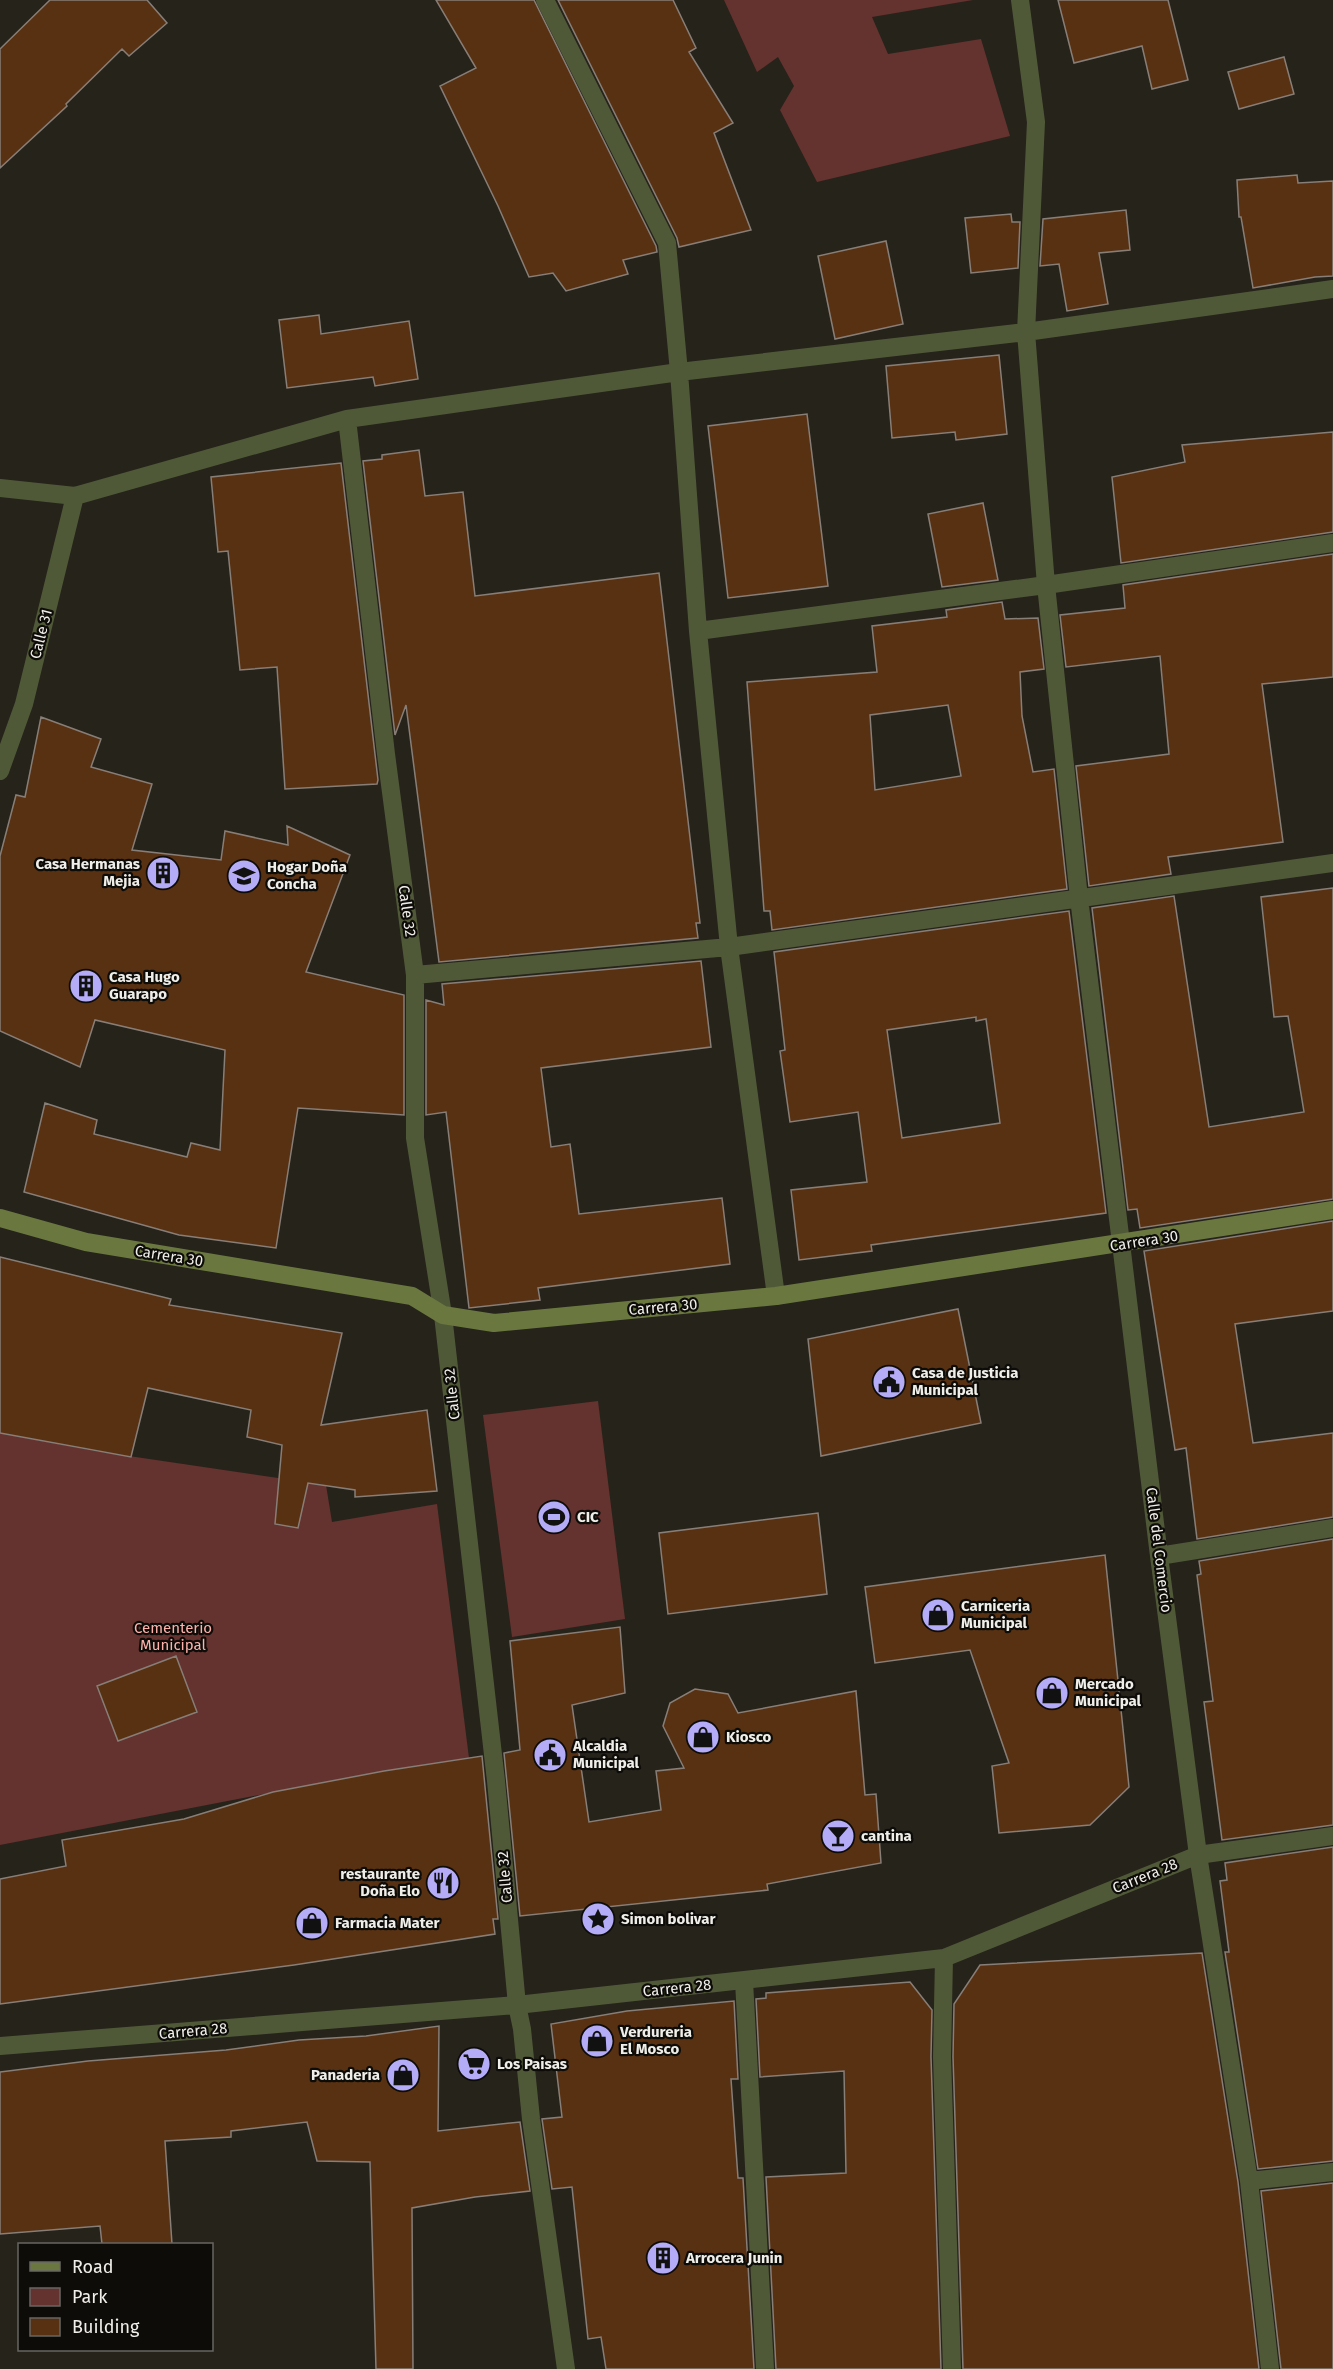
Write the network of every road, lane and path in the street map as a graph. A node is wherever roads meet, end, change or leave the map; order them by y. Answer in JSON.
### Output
{"nodes":[{"id":1,"x":545,"y":0,"type":"edge"},
{"id":2,"x":1020,"y":0,"type":"edge"},
{"id":3,"x":1333,"y":289,"type":"edge"},
{"id":4,"x":1026,"y":332,"type":"junction"},
{"id":5,"x":679,"y":372,"type":"junction"},
{"id":6,"x":347,"y":419,"type":"junction"},
{"id":7,"x":0,"y":488,"type":"edge"},
{"id":8,"x":75,"y":496,"type":"junction"},
{"id":9,"x":1333,"y":543,"type":"edge"},
{"id":10,"x":1046,"y":585,"type":"junction"},
{"id":11,"x":698,"y":631,"type":"junction"},
{"id":12,"x":0,"y":771,"type":"edge"},
{"id":13,"x":1333,"y":863,"type":"edge"},
{"id":14,"x":1079,"y":898,"type":"junction"},
{"id":15,"x":729,"y":947,"type":"junction"},
{"id":16,"x":415,"y":975,"type":"junction"},
{"id":17,"x":1333,"y":1210,"type":"edge"},
{"id":18,"x":0,"y":1218,"type":"edge"},
{"id":19,"x":1122,"y":1244,"type":"junction"},
{"id":20,"x":776,"y":1296,"type":"junction"},
{"id":21,"x":443,"y":1315,"type":"junction"},
{"id":22,"x":1333,"y":1528,"type":"edge"},
{"id":23,"x":1159,"y":1556,"type":"junction"},
{"id":24,"x":1333,"y":1836,"type":"edge"},
{"id":25,"x":1198,"y":1855,"type":"junction"},
{"id":26,"x":944,"y":1958,"type":"junction"},
{"id":27,"x":744,"y":1981,"type":"junction"},
{"id":28,"x":517,"y":2005,"type":"junction"},
{"id":29,"x":0,"y":2046,"type":"edge"},
{"id":30,"x":1333,"y":2172,"type":"edge"},
{"id":31,"x":1249,"y":2181,"type":"junction"},
{"id":32,"x":566,"y":2369,"type":"edge"},
{"id":33,"x":765,"y":2369,"type":"edge"},
{"id":34,"x":952,"y":2369,"type":"edge"},
{"id":35,"x":1270,"y":2369,"type":"edge"}],
"edges":[{"from":1,"to":5,"type":"street"},
{"from":2,"to":4,"type":"street","name":"Calle del Comercio"},
{"from":3,"to":4,"type":"street"},
{"from":4,"to":5,"type":"street"},
{"from":4,"to":10,"type":"street","name":"Calle del Comercio"},
{"from":5,"to":6,"type":"street"},
{"from":5,"to":11,"type":"street"},
{"from":6,"to":8,"type":"street"},
{"from":6,"to":16,"type":"street","name":"Calle 32"},
{"from":7,"to":8,"type":"street"},
{"from":8,"to":12,"type":"street","name":"Calle 31"},
{"from":9,"to":10,"type":"street"},
{"from":10,"to":11,"type":"street"},
{"from":10,"to":14,"type":"street","name":"Calle del Comercio"},
{"from":11,"to":15,"type":"street"},
{"from":13,"to":14,"type":"street"},
{"from":14,"to":15,"type":"street"},
{"from":14,"to":19,"type":"street","name":"Calle del Comercio"},
{"from":15,"to":16,"type":"street"},
{"from":15,"to":20,"type":"street"},
{"from":16,"to":21,"type":"street","name":"Calle 32"},
{"from":17,"to":19,"type":"main road","name":"Carrera 30"},
{"from":18,"to":21,"type":"main road","name":"Carrera 30"},
{"from":19,"to":20,"type":"main road","name":"Carrera 30"},
{"from":19,"to":23,"type":"street","name":"Calle del Comercio"},
{"from":20,"to":21,"type":"main road","name":"Carrera 30"},
{"from":21,"to":28,"type":"street","name":"Calle 32"},
{"from":22,"to":23,"type":"street"},
{"from":23,"to":25,"type":"street","name":"Calle del Comercio"},
{"from":24,"to":25,"type":"street","name":"Carrera 28"},
{"from":25,"to":26,"type":"street","name":"Carrera 28"},
{"from":25,"to":31,"type":"street","name":"Calle del Comercio"},
{"from":26,"to":27,"type":"street","name":"Carrera 28"},
{"from":26,"to":34,"type":"street"},
{"from":27,"to":28,"type":"street","name":"Carrera 28"},
{"from":27,"to":33,"type":"street"},
{"from":28,"to":29,"type":"street","name":"Carrera 28"},
{"from":28,"to":32,"type":"street","name":"Calle 32"},
{"from":30,"to":31,"type":"street"},
{"from":31,"to":35,"type":"street","name":"Calle del Comercio"}]}
